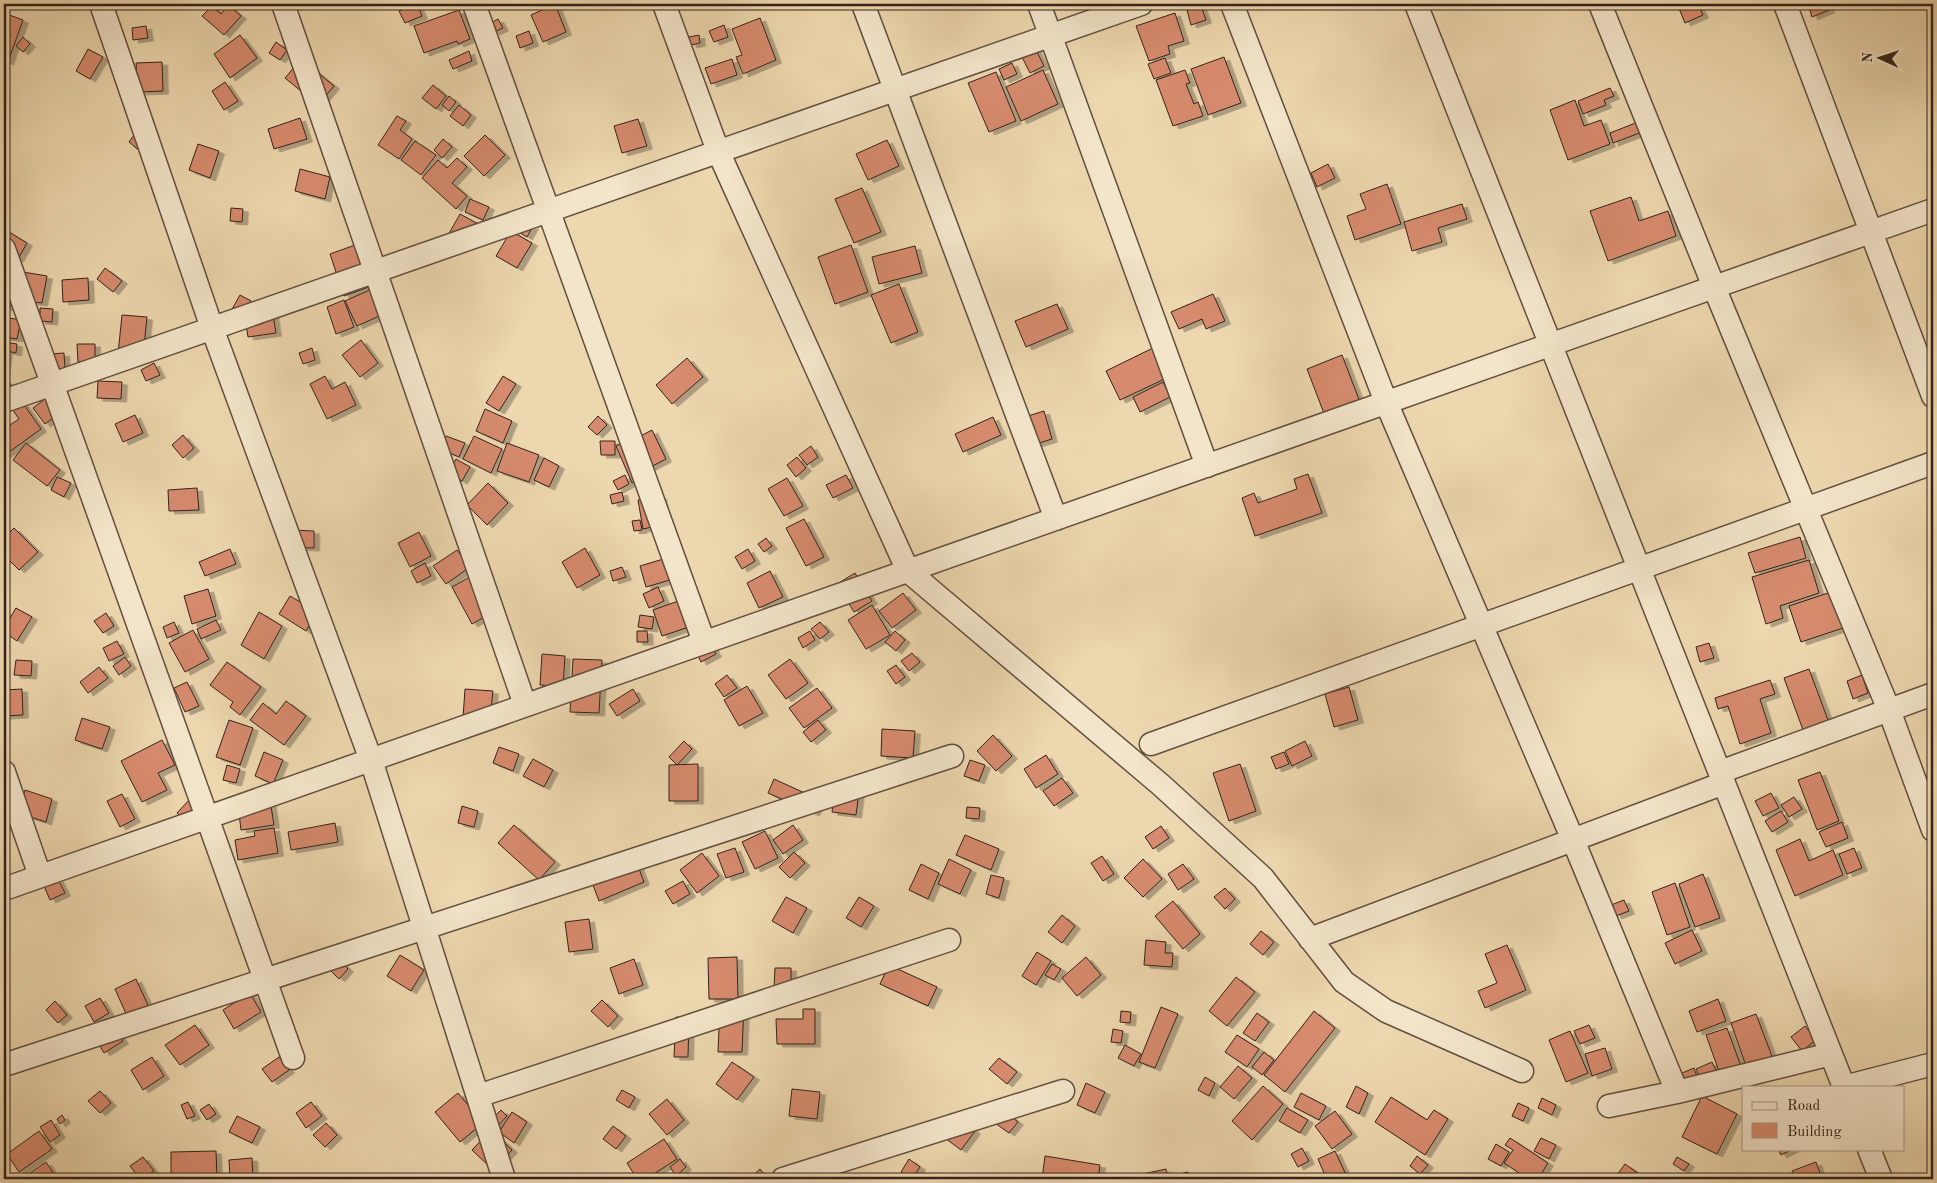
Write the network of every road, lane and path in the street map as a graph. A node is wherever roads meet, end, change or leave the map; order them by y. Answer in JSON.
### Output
{"nodes":[{"id":1,"x":101,"y":4,"type":"edge"},
{"id":2,"x":283,"y":4,"type":"edge"},
{"id":3,"x":474,"y":4,"type":"edge"},
{"id":4,"x":664,"y":4,"type":"edge"},
{"id":5,"x":863,"y":4,"type":"edge"},
{"id":6,"x":1039,"y":4,"type":"edge"},
{"id":7,"x":1141,"y":4,"type":"edge"},
{"id":8,"x":1232,"y":4,"type":"edge"},
{"id":9,"x":1416,"y":4,"type":"edge"},
{"id":10,"x":1600,"y":4,"type":"edge"},
{"id":11,"x":1786,"y":4,"type":"edge"},
{"id":12,"x":1051,"y":35,"type":"junction"},
{"id":13,"x":896,"y":89,"type":"junction"},
{"id":14,"x":718,"y":151,"type":"junction"},
{"id":15,"x":1933,"y":210,"type":"edge"},
{"id":16,"x":549,"y":211,"type":"junction"},
{"id":17,"x":1871,"y":232,"type":"junction"},
{"id":18,"x":4,"y":249,"type":"edge"},
{"id":19,"x":1714,"y":287,"type":"junction"},
{"id":20,"x":212,"y":328,"type":"junction"},
{"id":21,"x":1550,"y":345,"type":"junction"},
{"id":22,"x":52,"y":384,"type":"junction"},
{"id":23,"x":1933,"y":396,"type":"edge"},
{"id":24,"x":4,"y":401,"type":"edge"},
{"id":25,"x":1386,"y":402,"type":"junction"},
{"id":26,"x":1933,"y":463,"type":"edge"},
{"id":27,"x":1207,"y":466,"type":"junction"},
{"id":28,"x":1805,"y":509,"type":"junction"},
{"id":29,"x":1056,"y":519,"type":"junction"},
{"id":30,"x":1639,"y":569,"type":"junction"},
{"id":31,"x":908,"y":571,"type":"junction"},
{"id":32,"x":1481,"y":625,"type":"junction"},
{"id":33,"x":704,"y":642,"type":"junction"},
{"id":34,"x":1933,"y":694,"type":"edge"},
{"id":35,"x":525,"y":706,"type":"junction"},
{"id":36,"x":1889,"y":710,"type":"junction"},
{"id":37,"x":1151,"y":744,"type":"dead end"},
{"id":38,"x":952,"y":756,"type":"dead end"},
{"id":39,"x":371,"y":760,"type":"junction"},
{"id":40,"x":4,"y":772,"type":"edge"},
{"id":41,"x":1722,"y":778,"type":"junction"},
{"id":42,"x":207,"y":817,"type":"junction"},
{"id":43,"x":1933,"y":830,"type":"edge"},
{"id":44,"x":1573,"y":840,"type":"junction"},
{"id":45,"x":40,"y":876,"type":"junction"},
{"id":46,"x":4,"y":889,"type":"edge"},
{"id":47,"x":425,"y":927,"type":"junction"},
{"id":48,"x":1310,"y":939,"type":"junction"},
{"id":49,"x":949,"y":940,"type":"dead end"},
{"id":50,"x":265,"y":979,"type":"junction"},
{"id":51,"x":1831,"y":1054,"type":"junction"},
{"id":52,"x":293,"y":1058,"type":"dead end"},
{"id":53,"x":1933,"y":1064,"type":"edge"},
{"id":54,"x":4,"y":1065,"type":"edge"},
{"id":55,"x":1522,"y":1071,"type":"dead end"},
{"id":56,"x":1844,"y":1086,"type":"edge"},
{"id":57,"x":1848,"y":1086,"type":"edge"},
{"id":58,"x":1063,"y":1091,"type":"dead end"},
{"id":59,"x":1677,"y":1092,"type":"junction"},
{"id":60,"x":478,"y":1096,"type":"junction"},
{"id":61,"x":1609,"y":1106,"type":"dead end"},
{"id":62,"x":1869,"y":1150,"type":"edge"},
{"id":63,"x":504,"y":1179,"type":"edge"},
{"id":64,"x":783,"y":1179,"type":"edge"},
{"id":65,"x":1881,"y":1179,"type":"edge"}],
"edges":[{"from":1,"to":20,"type":"street"},
{"from":2,"to":35,"type":"street"},
{"from":3,"to":16,"type":"street"},
{"from":4,"to":14,"type":"street"},
{"from":5,"to":13,"type":"street"},
{"from":6,"to":12,"type":"street"},
{"from":7,"to":12,"type":"street"},
{"from":8,"to":25,"type":"street"},
{"from":9,"to":21,"type":"street"},
{"from":10,"to":19,"type":"street"},
{"from":11,"to":17,"type":"street"},
{"from":12,"to":13,"type":"street"},
{"from":12,"to":27,"type":"street"},
{"from":13,"to":14,"type":"street"},
{"from":13,"to":29,"type":"street"},
{"from":14,"to":16,"type":"street"},
{"from":14,"to":31,"type":"street"},
{"from":15,"to":17,"type":"street"},
{"from":16,"to":20,"type":"street"},
{"from":16,"to":33,"type":"street"},
{"from":17,"to":19,"type":"street"},
{"from":17,"to":23,"type":"street"},
{"from":18,"to":22,"type":"street"},
{"from":19,"to":21,"type":"street"},
{"from":19,"to":28,"type":"street"},
{"from":20,"to":22,"type":"street"},
{"from":20,"to":39,"type":"street"},
{"from":21,"to":25,"type":"street"},
{"from":21,"to":30,"type":"street"},
{"from":22,"to":24,"type":"street"},
{"from":22,"to":42,"type":"street"},
{"from":25,"to":27,"type":"street"},
{"from":25,"to":32,"type":"street"},
{"from":26,"to":28,"type":"street"},
{"from":27,"to":29,"type":"street"},
{"from":28,"to":30,"type":"street"},
{"from":28,"to":36,"type":"street"},
{"from":29,"to":31,"type":"street"},
{"from":30,"to":32,"type":"street"},
{"from":30,"to":41,"type":"street"},
{"from":31,"to":33,"type":"street"},
{"from":31,"to":48,"type":"street"},
{"from":32,"to":37,"type":"street"},
{"from":32,"to":44,"type":"street"},
{"from":33,"to":35,"type":"street"},
{"from":34,"to":36,"type":"street"},
{"from":35,"to":39,"type":"street"},
{"from":36,"to":41,"type":"street"},
{"from":36,"to":43,"type":"street"},
{"from":38,"to":47,"type":"street"},
{"from":39,"to":42,"type":"street"},
{"from":39,"to":47,"type":"street"},
{"from":40,"to":45,"type":"street"},
{"from":41,"to":44,"type":"street"},
{"from":41,"to":51,"type":"street"},
{"from":42,"to":45,"type":"street"},
{"from":42,"to":50,"type":"street"},
{"from":44,"to":48,"type":"street"},
{"from":44,"to":59,"type":"street"},
{"from":45,"to":46,"type":"street"},
{"from":47,"to":50,"type":"street"},
{"from":47,"to":60,"type":"street"},
{"from":48,"to":55,"type":"street"},
{"from":49,"to":60,"type":"street"},
{"from":50,"to":52,"type":"street"},
{"from":50,"to":54,"type":"street"},
{"from":51,"to":56,"type":"street"},
{"from":51,"to":59,"type":"street"},
{"from":53,"to":57,"type":"street"},
{"from":58,"to":64,"type":"street"},
{"from":59,"to":61,"type":"street"},
{"from":60,"to":63,"type":"street"},
{"from":62,"to":65,"type":"street"}]}
